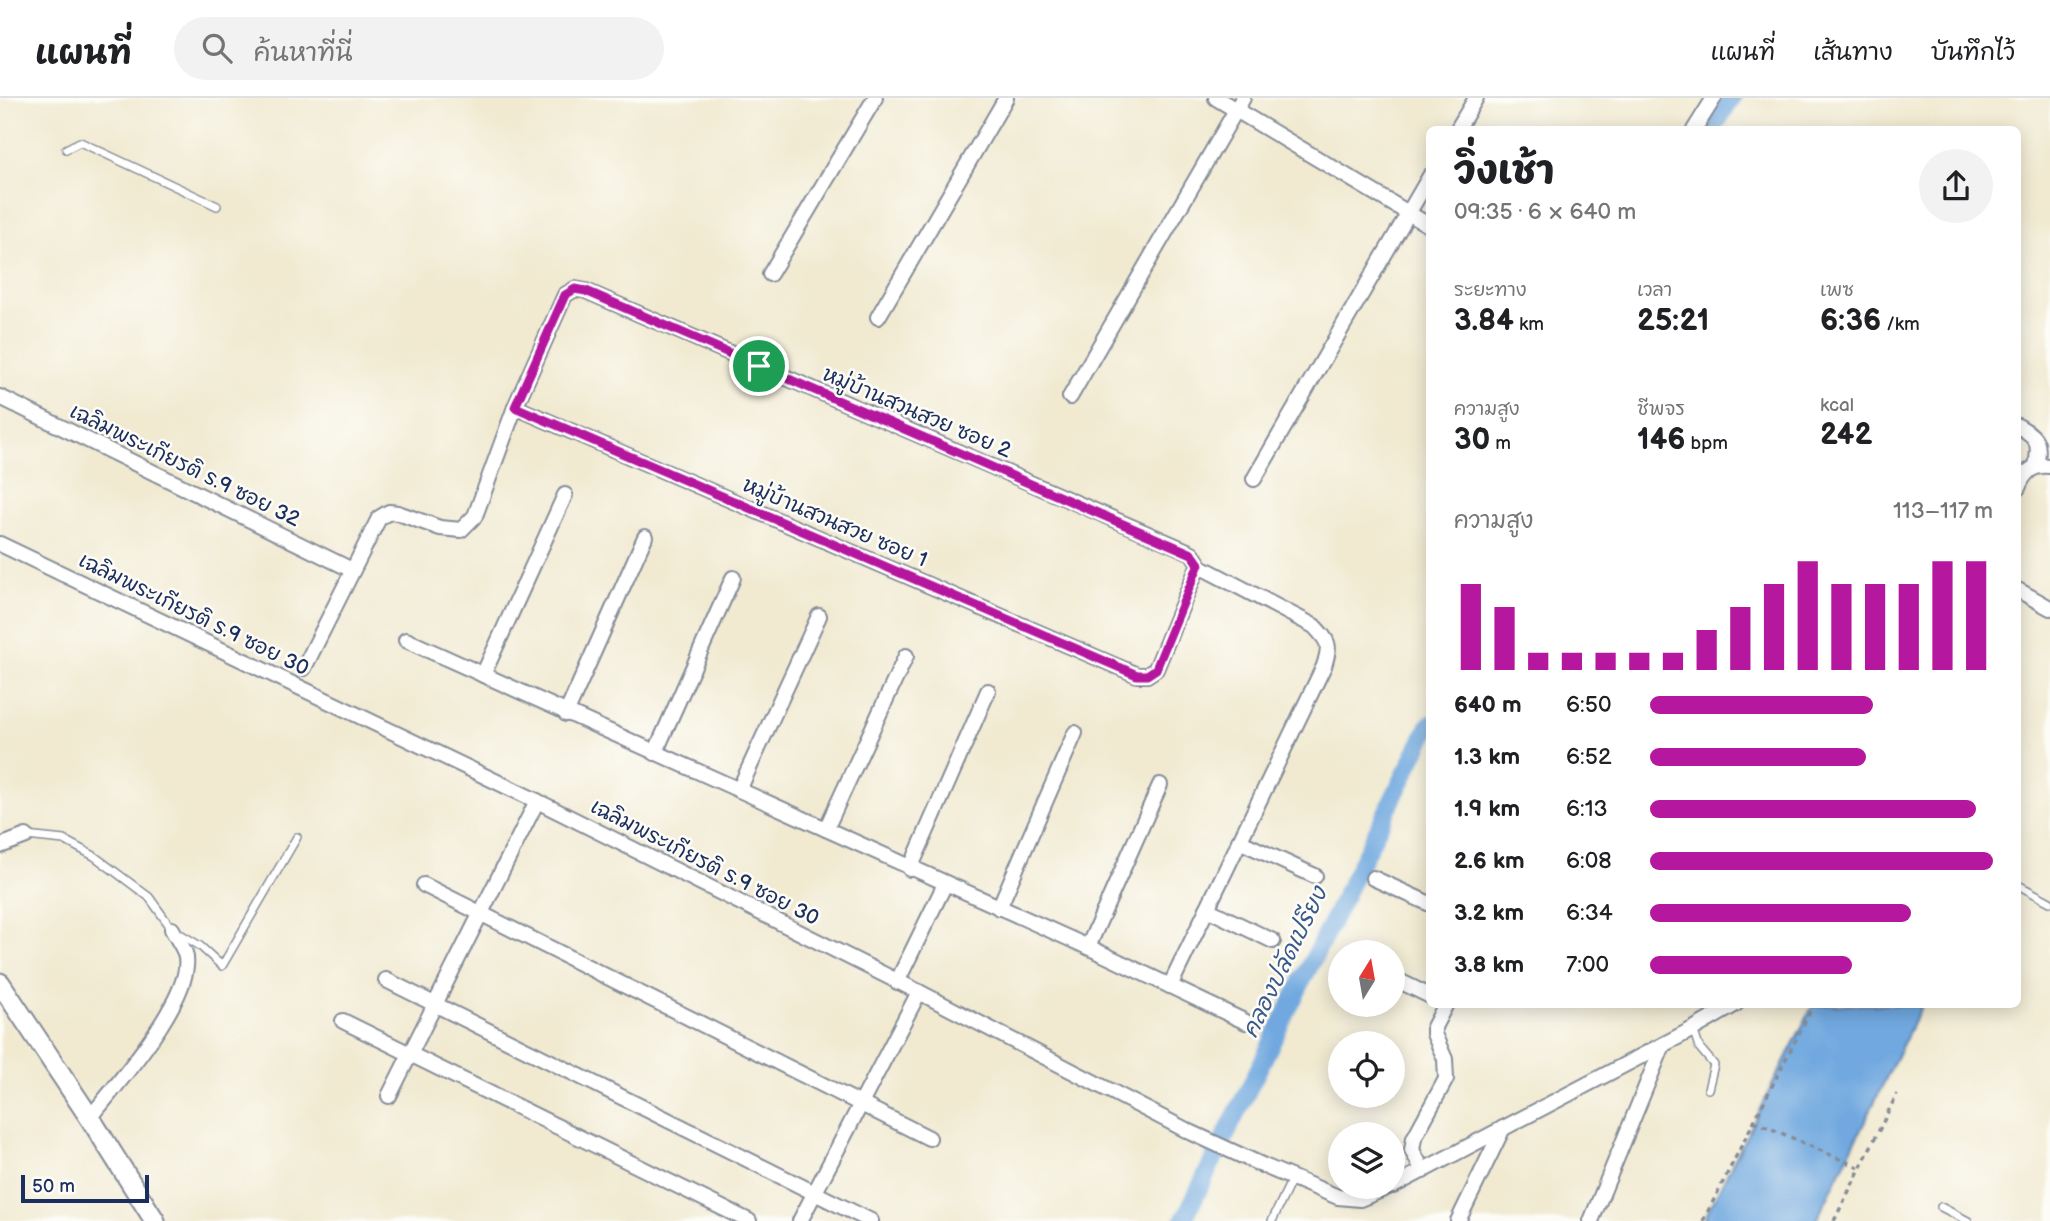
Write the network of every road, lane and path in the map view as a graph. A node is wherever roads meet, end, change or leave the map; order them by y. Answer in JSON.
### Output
{"nodes":[{"id":1,"x":875,"y":98,"type":"edge"},
{"id":2,"x":1006,"y":98,"type":"edge"},
{"id":3,"x":1216,"y":98,"type":"edge"},
{"id":4,"x":1476,"y":98,"type":"edge"},
{"id":5,"x":1714,"y":98,"type":"edge"},
{"id":6,"x":1239,"y":104,"type":"edge"},
{"id":7,"x":1459,"y":126,"type":"edge"},
{"id":8,"x":1696,"y":126,"type":"edge"},
{"id":9,"x":66,"y":149,"type":"dead end"},
{"id":10,"x":1426,"y":183,"type":"edge"},
{"id":11,"x":217,"y":206,"type":"dead end"},
{"id":12,"x":1408,"y":213,"type":"junction"},
{"id":13,"x":1426,"y":224,"type":"edge"},
{"id":14,"x":770,"y":274,"type":"dead end"},
{"id":15,"x":878,"y":317,"type":"dead end"},
{"id":16,"x":0,"y":397,"type":"edge"},
{"id":17,"x":1070,"y":397,"type":"dead end"},
{"id":18,"x":515,"y":407,"type":"junction"},
{"id":19,"x":2021,"y":428,"type":"edge"},
{"id":20,"x":2043,"y":466,"type":"edge"},
{"id":21,"x":2021,"y":478,"type":"edge"},
{"id":22,"x":1254,"y":480,"type":"dead end"},
{"id":23,"x":565,"y":495,"type":"dead end"},
{"id":24,"x":645,"y":537,"type":"dead end"},
{"id":25,"x":0,"y":544,"type":"edge"},
{"id":26,"x":1197,"y":569,"type":"junction"},
{"id":27,"x":352,"y":570,"type":"junction"},
{"id":28,"x":733,"y":578,"type":"dead end"},
{"id":29,"x":2021,"y":592,"type":"edge"},
{"id":30,"x":2050,"y":608,"type":"edge"},
{"id":31,"x":819,"y":615,"type":"dead end"},
{"id":32,"x":406,"y":640,"type":"dead end"},
{"id":33,"x":906,"y":656,"type":"dead end"},
{"id":34,"x":304,"y":668,"type":"dead end"},
{"id":35,"x":483,"y":675,"type":"junction"},
{"id":36,"x":988,"y":691,"type":"dead end"},
{"id":37,"x":566,"y":714,"type":"junction"},
{"id":38,"x":1075,"y":733,"type":"dead end"},
{"id":39,"x":655,"y":753,"type":"junction"},
{"id":40,"x":1160,"y":785,"type":"dead end"},
{"id":41,"x":739,"y":790,"type":"junction"},
{"id":42,"x":537,"y":802,"type":"junction"},
{"id":43,"x":826,"y":829,"type":"junction"},
{"id":44,"x":26,"y":836,"type":"joint"},
{"id":45,"x":297,"y":837,"type":"dead end"},
{"id":46,"x":1239,"y":841,"type":"junction"},
{"id":47,"x":0,"y":846,"type":"edge"},
{"id":48,"x":910,"y":869,"type":"junction"},
{"id":49,"x":1315,"y":876,"type":"dead end"},
{"id":50,"x":1373,"y":878,"type":"dead end"},
{"id":51,"x":945,"y":884,"type":"junction"},
{"id":52,"x":424,"y":885,"type":"dead end"},
{"id":53,"x":2021,"y":888,"type":"edge"},
{"id":54,"x":1426,"y":902,"type":"edge"},
{"id":55,"x":2050,"y":902,"type":"edge"},
{"id":56,"x":999,"y":908,"type":"junction"},
{"id":57,"x":1207,"y":909,"type":"junction"},
{"id":58,"x":479,"y":912,"type":"junction"},
{"id":59,"x":172,"y":929,"type":"junction"},
{"id":60,"x":1273,"y":942,"type":"dead end"},
{"id":61,"x":1087,"y":947,"type":"junction"},
{"id":62,"x":386,"y":980,"type":"dead end"},
{"id":63,"x":897,"y":982,"type":"junction"},
{"id":64,"x":0,"y":983,"type":"edge"},
{"id":65,"x":1405,"y":984,"type":"edge"},
{"id":66,"x":1170,"y":986,"type":"junction"},
{"id":67,"x":919,"y":992,"type":"junction"},
{"id":68,"x":1426,"y":994,"type":"edge"},
{"id":69,"x":433,"y":1005,"type":"junction"},
{"id":70,"x":1444,"y":1008,"type":"edge"},
{"id":71,"x":1729,"y":1008,"type":"edge"},
{"id":72,"x":1812,"y":1008,"type":"edge"},
{"id":73,"x":343,"y":1021,"type":"dead end"},
{"id":74,"x":1247,"y":1022,"type":"dead end"},
{"id":75,"x":1693,"y":1029,"type":"junction"},
{"id":76,"x":1663,"y":1045,"type":"junction"},
{"id":77,"x":410,"y":1055,"type":"junction"},
{"id":78,"x":1708,"y":1089,"type":"dead end"},
{"id":79,"x":1897,"y":1094,"type":"dead end"},
{"id":80,"x":388,"y":1096,"type":"dead end"},
{"id":81,"x":860,"y":1102,"type":"junction"},
{"id":82,"x":90,"y":1118,"type":"junction"},
{"id":83,"x":1754,"y":1121,"type":"junction"},
{"id":84,"x":1503,"y":1128,"type":"junction"},
{"id":85,"x":929,"y":1138,"type":"dead end"},
{"id":86,"x":1860,"y":1168,"type":"junction"},
{"id":87,"x":1423,"y":1171,"type":"junction"},
{"id":88,"x":1292,"y":1179,"type":"junction"},
{"id":89,"x":1405,"y":1180,"type":"edge"},
{"id":90,"x":1328,"y":1193,"type":"edge"},
{"id":91,"x":815,"y":1194,"type":"junction"},
{"id":92,"x":1941,"y":1207,"type":"dead end"},
{"id":93,"x":155,"y":1221,"type":"edge"},
{"id":94,"x":749,"y":1221,"type":"edge"},
{"id":95,"x":800,"y":1221,"type":"edge"},
{"id":96,"x":871,"y":1221,"type":"edge"},
{"id":97,"x":1272,"y":1221,"type":"edge"},
{"id":98,"x":1458,"y":1221,"type":"edge"},
{"id":99,"x":1591,"y":1221,"type":"edge"},
{"id":100,"x":1703,"y":1221,"type":"edge"},
{"id":101,"x":1834,"y":1221,"type":"edge"},
{"id":102,"x":1968,"y":1221,"type":"edge"}],
"edges":[{"from":1,"to":14,"type":"street"},
{"from":2,"to":15,"type":"street"},
{"from":3,"to":6,"type":"street"},
{"from":4,"to":7,"type":"street"},
{"from":5,"to":8,"type":"street"},
{"from":6,"to":12,"type":"street"},
{"from":6,"to":17,"type":"street"},
{"from":9,"to":11,"type":"lane"},
{"from":10,"to":12,"type":"street"},
{"from":12,"to":13,"type":"street"},
{"from":12,"to":22,"type":"street"},
{"from":16,"to":27,"type":"street","name":"เฉลิมพระเกียรติ ร.9 ซอย 32"},
{"from":18,"to":26,"type":"street","name":"หมู่บ้านสวนสวย ซอย 1"},
{"from":18,"to":26,"type":"street","name":"หมู่บ้านสวนสวย ซอย 2"},
{"from":18,"to":27,"type":"street"},
{"from":19,"to":20,"type":"street"},
{"from":20,"to":21,"type":"street"},
{"from":23,"to":35,"type":"street"},
{"from":24,"to":37,"type":"street"},
{"from":25,"to":42,"type":"street","name":"เฉลิมพระเกียรติ ร.9 ซอย 30"},
{"from":26,"to":46,"type":"street"},
{"from":27,"to":34,"type":"street"},
{"from":28,"to":39,"type":"street"},
{"from":29,"to":30,"type":"street"},
{"from":31,"to":41,"type":"street"},
{"from":32,"to":35,"type":"street"},
{"from":33,"to":43,"type":"street"},
{"from":35,"to":37,"type":"street"},
{"from":36,"to":48,"type":"street"},
{"from":37,"to":39,"type":"street"},
{"from":38,"to":56,"type":"street"},
{"from":39,"to":41,"type":"street"},
{"from":40,"to":61,"type":"street"},
{"from":41,"to":43,"type":"street"},
{"from":42,"to":58,"type":"street"},
{"from":42,"to":63,"type":"street","name":"เฉลิมพระเกียรติ ร.9 ซอย 30"},
{"from":43,"to":48,"type":"street"},
{"from":44,"to":47,"type":"street"},
{"from":44,"to":59,"type":"lane"},
{"from":45,"to":59,"type":"lane"},
{"from":46,"to":49,"type":"street"},
{"from":46,"to":57,"type":"street"},
{"from":48,"to":51,"type":"street"},
{"from":50,"to":54,"type":"street"},
{"from":51,"to":56,"type":"street"},
{"from":51,"to":63,"type":"street"},
{"from":52,"to":58,"type":"street"},
{"from":53,"to":55,"type":"lane"},
{"from":56,"to":61,"type":"street"},
{"from":57,"to":60,"type":"street"},
{"from":57,"to":66,"type":"street"},
{"from":58,"to":69,"type":"street"},
{"from":58,"to":81,"type":"street"},
{"from":59,"to":82,"type":"street"},
{"from":61,"to":66,"type":"street"},
{"from":62,"to":69,"type":"street"},
{"from":63,"to":67,"type":"street","name":"เฉลิมพระเกียรติ ร.9 ซอย 30"},
{"from":64,"to":82,"type":"main road"},
{"from":65,"to":68,"type":"street"},
{"from":66,"to":74,"type":"street"},
{"from":67,"to":81,"type":"street"},
{"from":67,"to":88,"type":"street","name":"เฉลิมพระเกียรติ ร.9 ซอย 30"},
{"from":69,"to":77,"type":"street"},
{"from":69,"to":91,"type":"street"},
{"from":70,"to":87,"type":"street"},
{"from":71,"to":75,"type":"street","name":"เฉลิมพระเกียรติ ร.9 ซอย 30"},
{"from":72,"to":83,"type":"path"},
{"from":73,"to":77,"type":"street"},
{"from":75,"to":76,"type":"street","name":"เฉลิมพระเกียรติ ร.9 ซอย 30"},
{"from":75,"to":78,"type":"lane"},
{"from":76,"to":84,"type":"street","name":"เฉลิมพระเกียรติ ร.9 ซอย 30"},
{"from":76,"to":99,"type":"street"},
{"from":77,"to":80,"type":"street"},
{"from":77,"to":94,"type":"street"},
{"from":79,"to":86,"type":"path"},
{"from":81,"to":85,"type":"street"},
{"from":81,"to":91,"type":"street"},
{"from":82,"to":93,"type":"main road"},
{"from":83,"to":86,"type":"path"},
{"from":83,"to":100,"type":"path"},
{"from":84,"to":87,"type":"street","name":"เฉลิมพระเกียรติ ร.9 ซอย 30"},
{"from":84,"to":98,"type":"street"},
{"from":86,"to":101,"type":"path"},
{"from":87,"to":89,"type":"street","name":"เฉลิมพระเกียรติ ร.9 ซอย 30"},
{"from":88,"to":90,"type":"street","name":"เฉลิมพระเกียรติ ร.9 ซอย 30"},
{"from":88,"to":97,"type":"lane"},
{"from":91,"to":95,"type":"street"},
{"from":91,"to":96,"type":"street"},
{"from":92,"to":102,"type":"lane"}]}
